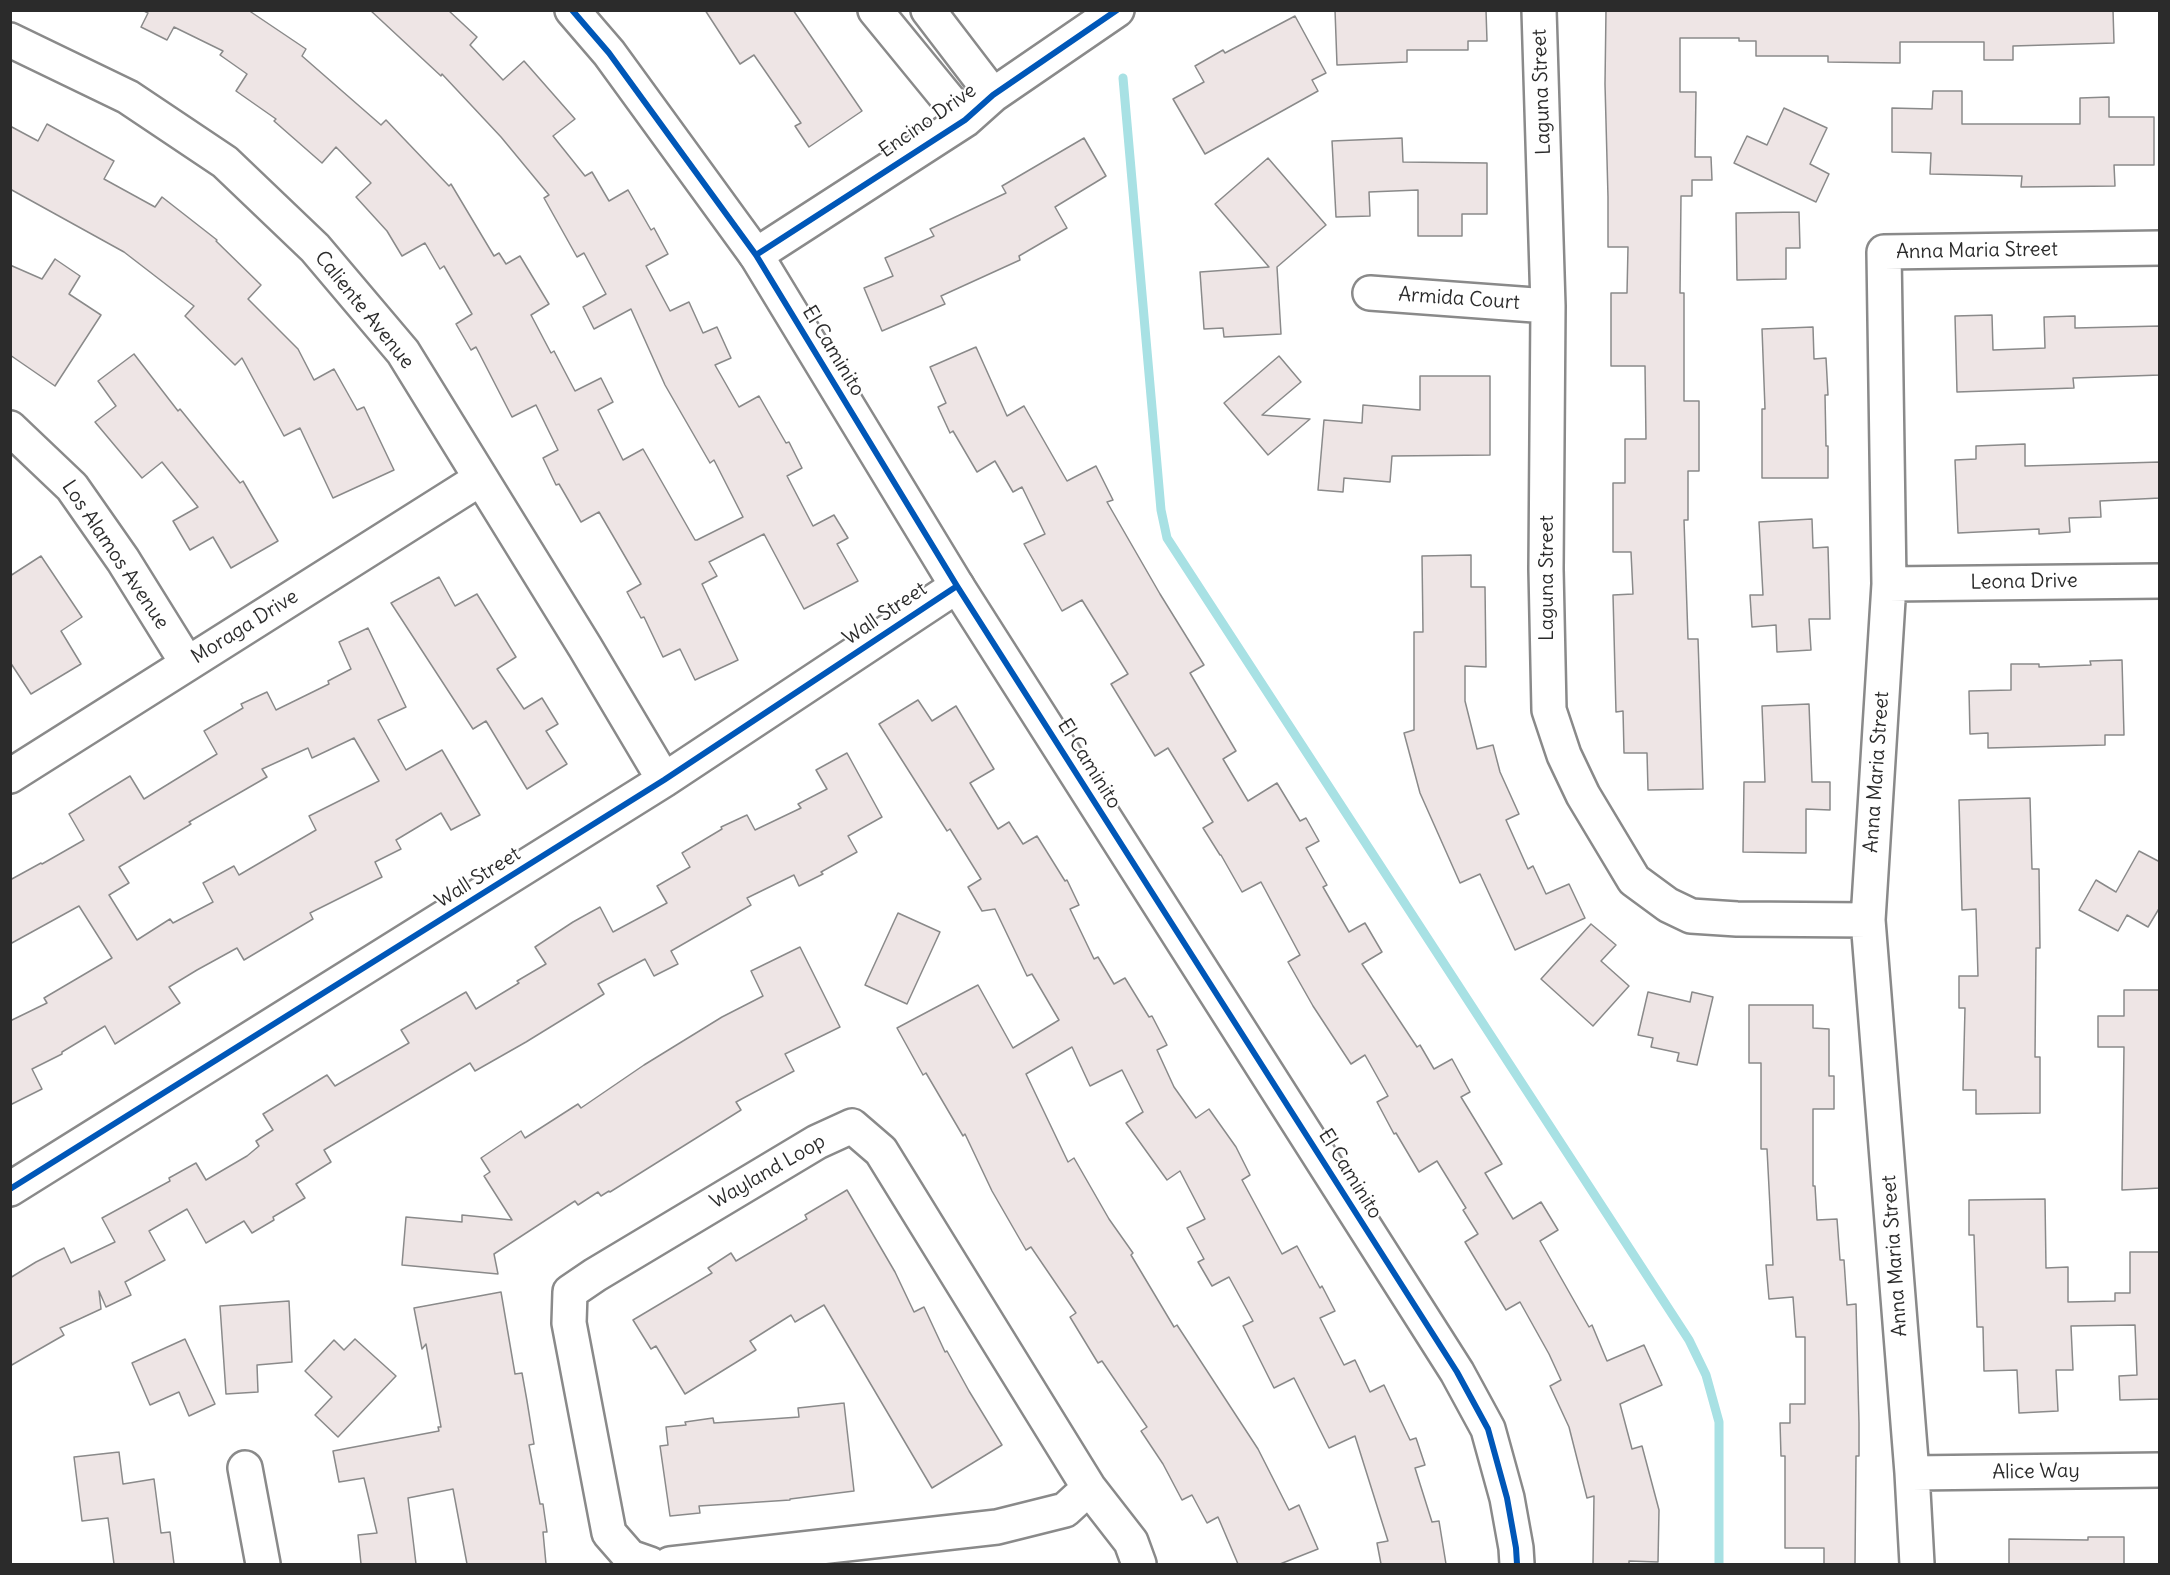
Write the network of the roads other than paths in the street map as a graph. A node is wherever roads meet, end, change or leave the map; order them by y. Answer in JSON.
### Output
{"nodes":[{"id":1,"x":572,"y":10,"type":"edge"},
{"id":2,"x":875,"y":10,"type":"edge"},
{"id":3,"x":928,"y":10,"type":"edge"},
{"id":4,"x":1117,"y":10,"type":"edge"},
{"id":5,"x":1539,"y":10,"type":"edge"},
{"id":6,"x":10,"y":40,"type":"edge"},
{"id":7,"x":993,"y":95,"type":"junction"},
{"id":8,"x":965,"y":120,"type":"junction"},
{"id":9,"x":2160,"y":248,"type":"edge"},
{"id":10,"x":756,"y":255,"type":"junction"},
{"id":11,"x":1370,"y":293,"type":"dead end"},
{"id":12,"x":1548,"y":306,"type":"junction"},
{"id":13,"x":10,"y":428,"type":"edge"},
{"id":14,"x":480,"y":479,"type":"junction"},
{"id":15,"x":2160,"y":581,"type":"edge"},
{"id":16,"x":1889,"y":584,"type":"junction"},
{"id":17,"x":957,"y":586,"type":"junction"},
{"id":18,"x":187,"y":663,"type":"junction"},
{"id":19,"x":10,"y":776,"type":"edge"},
{"id":20,"x":664,"y":780,"type":"junction"},
{"id":21,"x":1868,"y":920,"type":"junction"},
{"id":22,"x":10,"y":1189,"type":"edge"},
{"id":23,"x":244,"y":1468,"type":"dead end"},
{"id":24,"x":2160,"y":1470,"type":"edge"},
{"id":25,"x":1912,"y":1473,"type":"junction"},
{"id":26,"x":1089,"y":1488,"type":"junction"},
{"id":27,"x":262,"y":1564,"type":"edge"},
{"id":28,"x":650,"y":1564,"type":"edge"},
{"id":29,"x":670,"y":1564,"type":"edge"},
{"id":30,"x":1139,"y":1564,"type":"edge"},
{"id":31,"x":1516,"y":1564,"type":"edge"},
{"id":32,"x":1917,"y":1564,"type":"edge"}],
"edges":[{"from":1,"to":10,"type":"street","name":"El Caminito"},
{"from":2,"to":8,"type":"street"},
{"from":3,"to":7,"type":"street"},
{"from":4,"to":7,"type":"street","name":"Encino Drive"},
{"from":5,"to":12,"type":"street","name":"Laguna Street"},
{"from":6,"to":14,"type":"street","name":"Caliente Avenue"},
{"from":7,"to":8,"type":"street","name":"Encino Drive"},
{"from":8,"to":10,"type":"street","name":"Encino Drive"},
{"from":9,"to":16,"type":"street","name":"Anna Maria Street"},
{"from":10,"to":17,"type":"street","name":"El Caminito"},
{"from":11,"to":12,"type":"street","name":"Armida Court"},
{"from":12,"to":21,"type":"street","name":"Laguna Street"},
{"from":13,"to":18,"type":"street","name":"Los Alamos Avenue"},
{"from":14,"to":18,"type":"street","name":"Moraga Drive"},
{"from":14,"to":20,"type":"street","name":"Caliente Avenue"},
{"from":15,"to":16,"type":"street","name":"Leona Drive"},
{"from":16,"to":21,"type":"street","name":"Anna Maria Street"},
{"from":17,"to":20,"type":"street","name":"Wall Street"},
{"from":17,"to":31,"type":"street","name":"El Caminito"},
{"from":18,"to":19,"type":"street","name":"Moraga Drive"},
{"from":20,"to":22,"type":"street","name":"Wall Street"},
{"from":21,"to":25,"type":"street","name":"Anna Maria Street"},
{"from":23,"to":27,"type":"street"},
{"from":24,"to":25,"type":"street","name":"Alice Way"},
{"from":25,"to":32,"type":"street","name":"Anna Maria Street"},
{"from":26,"to":28,"type":"street","name":"Wayland Loop"},
{"from":26,"to":29,"type":"street"},
{"from":26,"to":30,"type":"street","name":"Wayland Loop"}]}
